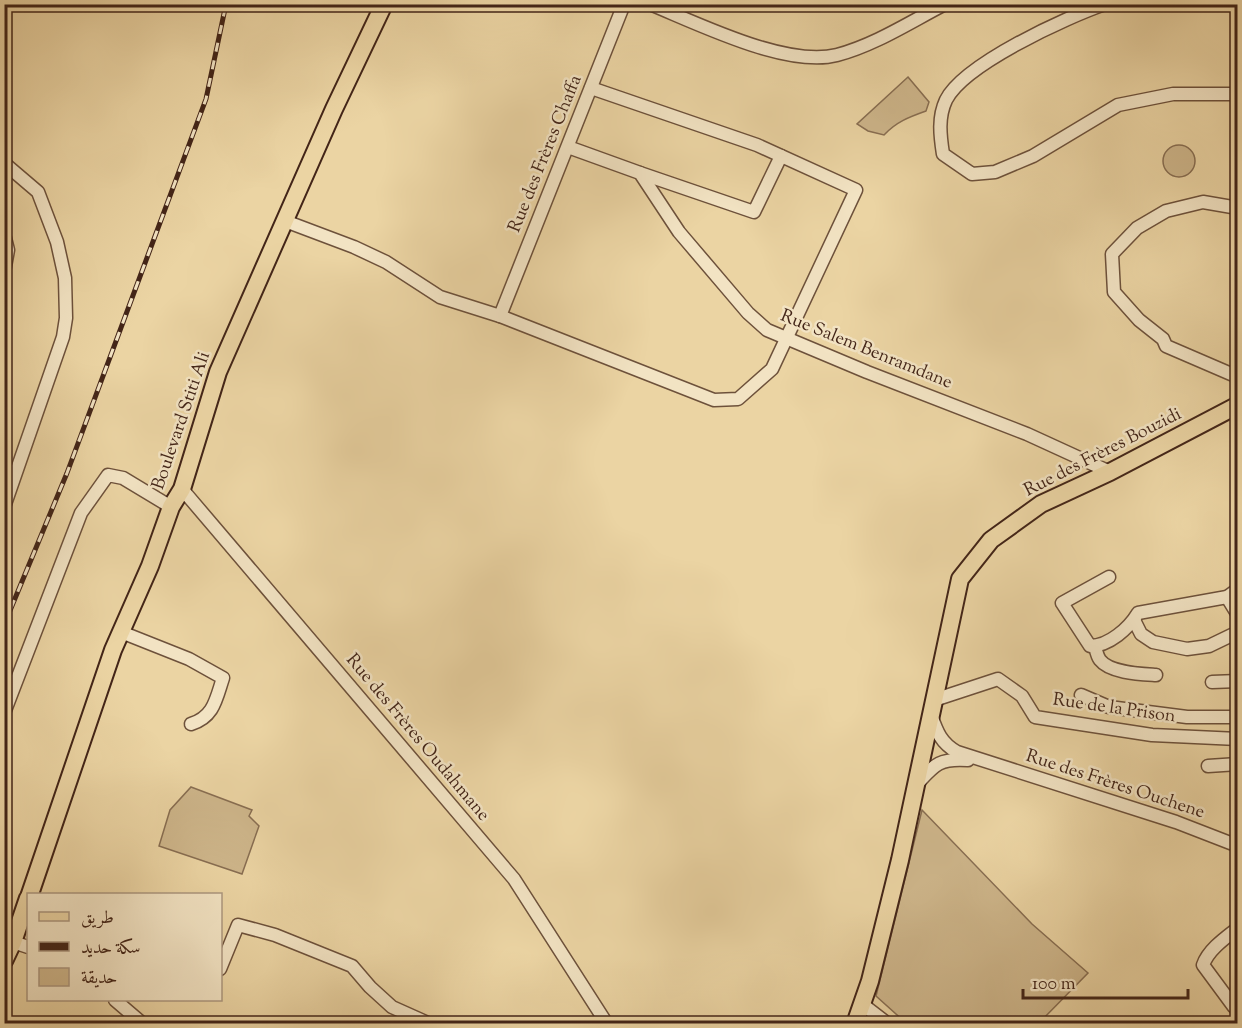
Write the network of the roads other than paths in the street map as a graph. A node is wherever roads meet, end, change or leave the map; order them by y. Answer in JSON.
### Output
{"nodes":[{"id":1,"x":384,"y":4,"type":"edge"},
{"id":2,"x":624,"y":4,"type":"edge"},
{"id":3,"x":650,"y":4,"type":"edge"},
{"id":4,"x":945,"y":4,"type":"edge"},
{"id":5,"x":1106,"y":4,"type":"edge"},
{"id":6,"x":591,"y":88,"type":"junction"},
{"id":7,"x":1238,"y":93,"type":"edge"},
{"id":8,"x":568,"y":147,"type":"junction"},
{"id":9,"x":781,"y":156,"type":"junction"},
{"id":10,"x":4,"y":163,"type":"edge"},
{"id":11,"x":640,"y":173,"type":"junction"},
{"id":12,"x":1238,"y":208,"type":"edge"},
{"id":13,"x":285,"y":221,"type":"junction"},
{"id":14,"x":4,"y":234,"type":"edge"},
{"id":15,"x":4,"y":272,"type":"edge"},
{"id":16,"x":500,"y":316,"type":"junction"},
{"id":17,"x":788,"y":339,"type":"junction"},
{"id":18,"x":1238,"y":377,"type":"edge"},
{"id":19,"x":1238,"y":405,"type":"edge"},
{"id":20,"x":1110,"y":472,"type":"junction"},
{"id":21,"x":182,"y":489,"type":"junction"},
{"id":22,"x":4,"y":507,"type":"edge"},
{"id":23,"x":171,"y":507,"type":"junction"},
{"id":24,"x":1109,"y":577,"type":"dead end"},
{"id":25,"x":1238,"y":589,"type":"edge"},
{"id":26,"x":1227,"y":597,"type":"junction"},
{"id":27,"x":1238,"y":615,"type":"edge"},
{"id":28,"x":1134,"y":620,"type":"junction"},
{"id":29,"x":121,"y":632,"type":"junction"},
{"id":30,"x":1238,"y":632,"type":"edge"},
{"id":31,"x":1095,"y":646,"type":"junction"},
{"id":32,"x":1156,"y":675,"type":"dead end"},
{"id":33,"x":1238,"y":681,"type":"edge"},
{"id":34,"x":1212,"y":682,"type":"dead end"},
{"id":35,"x":1081,"y":694,"type":"dead end"},
{"id":36,"x":933,"y":708,"type":"junction"},
{"id":37,"x":4,"y":713,"type":"edge"},
{"id":38,"x":1238,"y":717,"type":"edge"},
{"id":39,"x":191,"y":724,"type":"dead end"},
{"id":40,"x":1238,"y":739,"type":"edge"},
{"id":41,"x":981,"y":761,"type":"junction"},
{"id":42,"x":1238,"y":764,"type":"edge"},
{"id":43,"x":1208,"y":766,"type":"dead end"},
{"id":44,"x":916,"y":786,"type":"junction"},
{"id":45,"x":1238,"y":846,"type":"edge"},
{"id":46,"x":30,"y":893,"type":"edge"},
{"id":47,"x":27,"y":908,"type":"edge"},
{"id":48,"x":1238,"y":928,"type":"edge"},
{"id":49,"x":21,"y":944,"type":"edge"},
{"id":50,"x":4,"y":961,"type":"edge"},
{"id":51,"x":222,"y":964,"type":"edge"},
{"id":52,"x":117,"y":1001,"type":"edge"},
{"id":53,"x":862,"y":1004,"type":"junction"},
{"id":54,"x":1236,"y":1008,"type":"edge"},
{"id":55,"x":143,"y":1023,"type":"edge"},
{"id":56,"x":430,"y":1023,"type":"edge"},
{"id":57,"x":607,"y":1023,"type":"edge"},
{"id":58,"x":855,"y":1023,"type":"edge"},
{"id":59,"x":888,"y":1023,"type":"edge"}],
"edges":[{"from":1,"to":13,"type":"main road","name":"Boulevard Stiti Ali"},
{"from":2,"to":6,"type":"street","name":"Rue des Frères Chaffa"},
{"from":3,"to":4,"type":"street"},
{"from":5,"to":7,"type":"street"},
{"from":6,"to":8,"type":"street","name":"Rue des Frères Chaffa"},
{"from":6,"to":9,"type":"street"},
{"from":8,"to":11,"type":"street"},
{"from":8,"to":16,"type":"street","name":"Rue des Frères Chaffa"},
{"from":9,"to":11,"type":"street"},
{"from":9,"to":17,"type":"street"},
{"from":10,"to":22,"type":"street"},
{"from":11,"to":17,"type":"street","name":"Rue Salem Benramdane"},
{"from":12,"to":18,"type":"street"},
{"from":13,"to":16,"type":"street"},
{"from":13,"to":21,"type":"main road","name":"Boulevard Stiti Ali"},
{"from":14,"to":15,"type":"street"},
{"from":16,"to":17,"type":"street"},
{"from":17,"to":20,"type":"street","name":"Rue Salem Benramdane"},
{"from":19,"to":20,"type":"main road","name":"Rue des Frères Bouzidi"},
{"from":20,"to":36,"type":"main road","name":"Rue des Frères Bouzidi"},
{"from":21,"to":23,"type":"main road","name":"Boulevard Stiti Ali"},
{"from":21,"to":57,"type":"street","name":"Rue des Frères Oudahmane"},
{"from":23,"to":29,"type":"main road","name":"Boulevard Stiti Ali"},
{"from":23,"to":37,"type":"street"},
{"from":24,"to":31,"type":"street"},
{"from":25,"to":26,"type":"street"},
{"from":26,"to":27,"type":"street"},
{"from":26,"to":28,"type":"street"},
{"from":28,"to":30,"type":"street"},
{"from":28,"to":31,"type":"street"},
{"from":29,"to":39,"type":"street"},
{"from":29,"to":46,"type":"main road","name":"Boulevard Stiti Ali"},
{"from":31,"to":32,"type":"street"},
{"from":33,"to":34,"type":"street"},
{"from":35,"to":38,"type":"street"},
{"from":36,"to":40,"type":"street","name":"Rue de la Prison"},
{"from":36,"to":41,"type":"street","name":"Rue des Frères Ouchene"},
{"from":36,"to":44,"type":"main road","name":"Rue des Frères Bouzidi"},
{"from":41,"to":44,"type":"street","name":"Rue des Frères Ouchene"},
{"from":41,"to":45,"type":"street","name":"Rue des Frères Ouchene"},
{"from":42,"to":43,"type":"street"},
{"from":44,"to":53,"type":"main road","name":"Rue des Frères Bouzidi"},
{"from":47,"to":49,"type":"main road","name":"Boulevard Stiti Ali"},
{"from":48,"to":54,"type":"street"},
{"from":49,"to":50,"type":"main road","name":"Boulevard Stiti Ali"},
{"from":51,"to":56,"type":"street"},
{"from":52,"to":55,"type":"street"},
{"from":53,"to":58,"type":"main road","name":"Rue des Frères Bouzidi"},
{"from":53,"to":59,"type":"street"}]}
